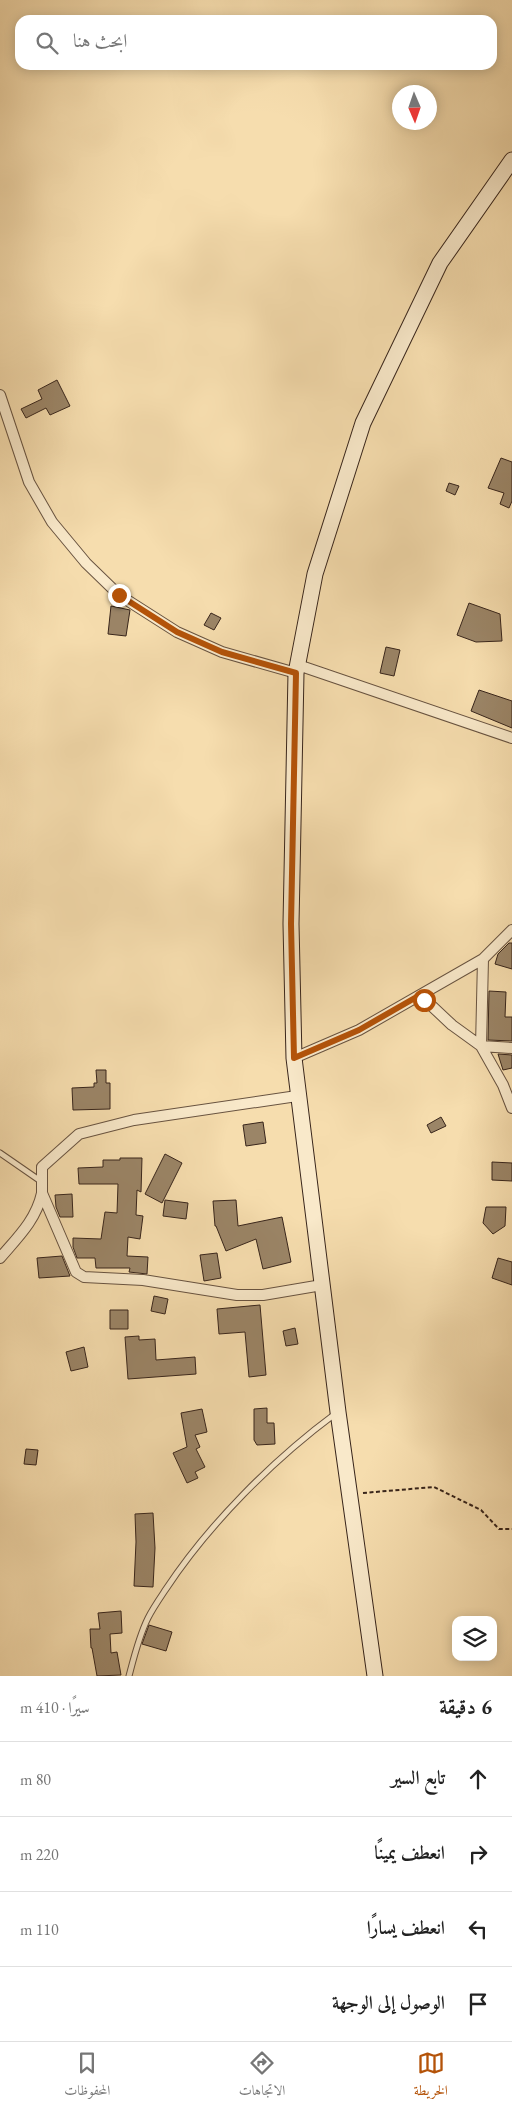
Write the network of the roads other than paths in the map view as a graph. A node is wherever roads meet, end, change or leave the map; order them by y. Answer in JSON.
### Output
{"nodes":[{"id":1,"x":512,"y":160,"type":"edge"},
{"id":2,"x":0,"y":394,"type":"edge"},
{"id":3,"x":297,"y":669,"type":"junction"},
{"id":4,"x":512,"y":738,"type":"edge"},
{"id":5,"x":512,"y":930,"type":"edge"},
{"id":6,"x":483,"y":959,"type":"junction"},
{"id":7,"x":420,"y":995,"type":"junction"},
{"id":8,"x":480,"y":1046,"type":"junction"},
{"id":9,"x":512,"y":1048,"type":"edge"},
{"id":10,"x":294,"y":1058,"type":"junction"},
{"id":11,"x":507,"y":1083,"type":"edge"},
{"id":12,"x":297,"y":1096,"type":"junction"},
{"id":13,"x":512,"y":1108,"type":"edge"},
{"id":14,"x":0,"y":1153,"type":"edge"},
{"id":15,"x":42,"y":1188,"type":"junction"},
{"id":16,"x":0,"y":1258,"type":"edge"},
{"id":17,"x":322,"y":1285,"type":"junction"},
{"id":18,"x":338,"y":1412,"type":"junction"},
{"id":19,"x":129,"y":1676,"type":"edge"},
{"id":20,"x":375,"y":1676,"type":"edge"}],
"edges":[{"from":1,"to":3,"type":"main road"},
{"from":2,"to":3,"type":"street"},
{"from":3,"to":4,"type":"street"},
{"from":3,"to":10,"type":"main road"},
{"from":5,"to":6,"type":"street"},
{"from":6,"to":7,"type":"street"},
{"from":6,"to":8,"type":"street"},
{"from":7,"to":8,"type":"street"},
{"from":7,"to":10,"type":"street"},
{"from":8,"to":9,"type":"street"},
{"from":8,"to":11,"type":"street"},
{"from":10,"to":12,"type":"main road"},
{"from":11,"to":13,"type":"street"},
{"from":12,"to":15,"type":"street"},
{"from":12,"to":17,"type":"main road"},
{"from":14,"to":15,"type":"lane"},
{"from":15,"to":16,"type":"street"},
{"from":15,"to":17,"type":"street"},
{"from":17,"to":18,"type":"main road"},
{"from":18,"to":19,"type":"lane"},
{"from":18,"to":20,"type":"main road"}]}
